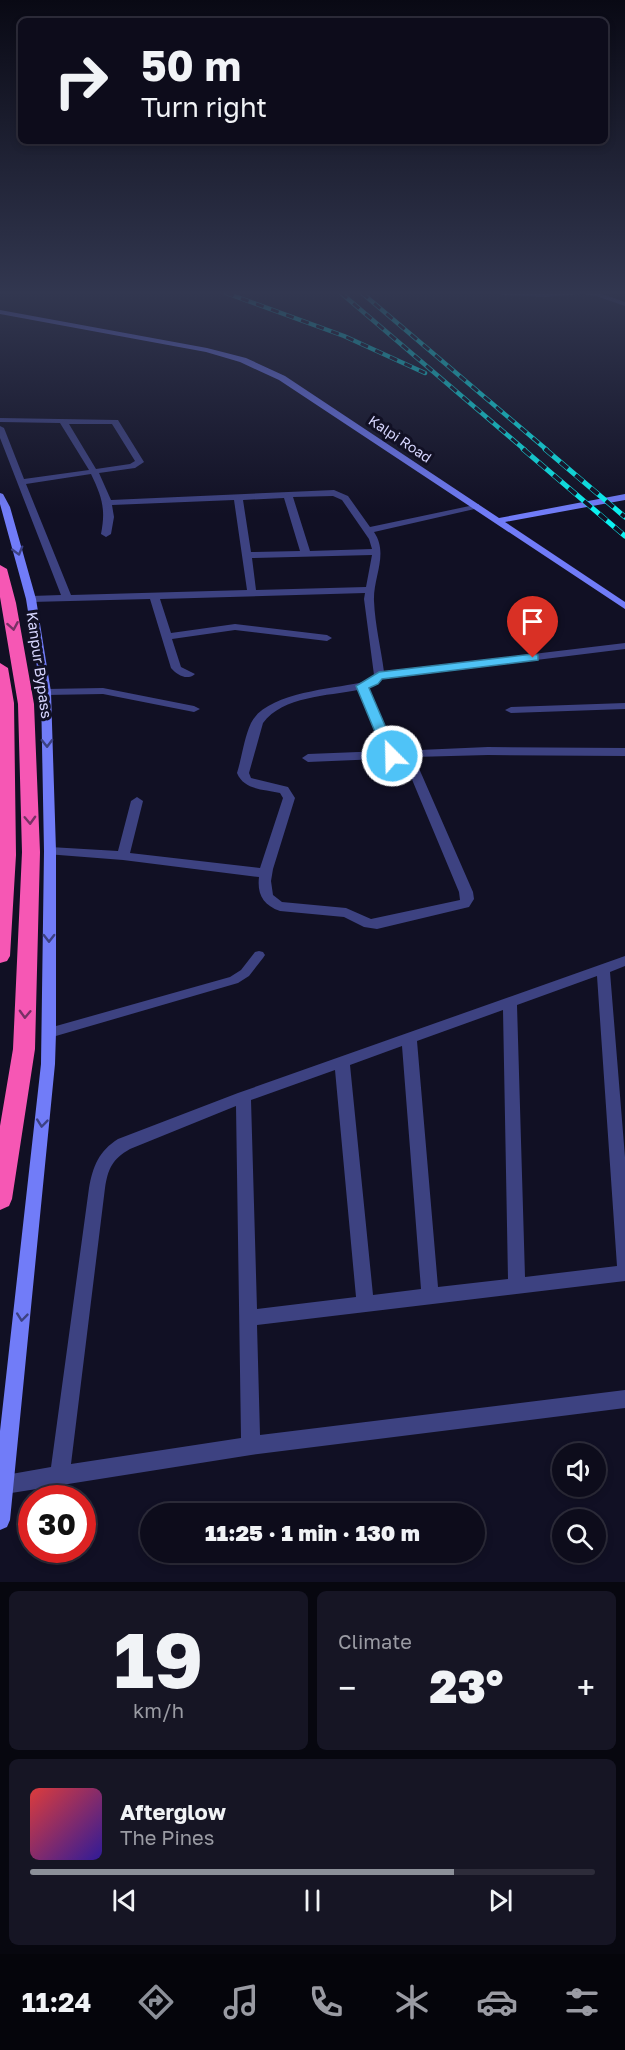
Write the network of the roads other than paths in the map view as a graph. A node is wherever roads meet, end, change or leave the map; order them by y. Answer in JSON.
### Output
{"nodes":[{"id":1,"x":258,"y":367,"type":"edge"},
{"id":2,"x":0,"y":420,"type":"edge"},
{"id":3,"x":63,"y":421,"type":"junction"},
{"id":4,"x":0,"y":428,"type":"edge"},
{"id":5,"x":93,"y":472,"type":"junction"},
{"id":6,"x":21,"y":482,"type":"junction"},
{"id":7,"x":287,"y":494,"type":"junction"},
{"id":8,"x":0,"y":496,"type":"edge"},
{"id":9,"x":238,"y":496,"type":"junction"},
{"id":10,"x":625,"y":498,"type":"edge"},
{"id":11,"x":107,"y":503,"type":"junction"},
{"id":12,"x":476,"y":506,"type":"junction"},
{"id":13,"x":498,"y":521,"type":"junction"},
{"id":14,"x":369,"y":530,"type":"junction"},
{"id":15,"x":106,"y":534,"type":"dead end"},
{"id":16,"x":377,"y":552,"type":"junction"},
{"id":17,"x":306,"y":554,"type":"junction"},
{"id":18,"x":246,"y":555,"type":"junction"},
{"id":19,"x":0,"y":569,"type":"edge"},
{"id":20,"x":370,"y":590,"type":"junction"},
{"id":21,"x":252,"y":594,"type":"junction"},
{"id":22,"x":154,"y":596,"type":"junction"},
{"id":23,"x":31,"y":598,"type":"junction"},
{"id":24,"x":67,"y":598,"type":"junction"},
{"id":25,"x":625,"y":606,"type":"edge"},
{"id":26,"x":166,"y":637,"type":"junction"},
{"id":27,"x":327,"y":638,"type":"dead end"},
{"id":28,"x":625,"y":646,"type":"edge"},
{"id":29,"x":0,"y":668,"type":"edge"},
{"id":30,"x":190,"y":674,"type":"dead end"},
{"id":31,"x":379,"y":675,"type":"junction"},
{"id":32,"x":362,"y":686,"type":"junction"},
{"id":33,"x":46,"y":692,"type":"junction"},
{"id":34,"x":625,"y":706,"type":"edge"},
{"id":35,"x":194,"y":709,"type":"dead end"},
{"id":36,"x":511,"y":710,"type":"dead end"},
{"id":37,"x":625,"y":752,"type":"edge"},
{"id":38,"x":392,"y":756,"type":"junction"},
{"id":39,"x":408,"y":756,"type":"junction"},
{"id":40,"x":308,"y":758,"type":"dead end"},
{"id":41,"x":137,"y":801,"type":"dead end"},
{"id":42,"x":50,"y":852,"type":"junction"},
{"id":43,"x":123,"y":856,"type":"junction"},
{"id":44,"x":266,"y":873,"type":"junction"},
{"id":45,"x":259,"y":955,"type":"dead end"},
{"id":46,"x":0,"y":956,"type":"edge"},
{"id":47,"x":625,"y":961,"type":"edge"},
{"id":48,"x":603,"y":968,"type":"junction"},
{"id":49,"x":510,"y":1001,"type":"junction"},
{"id":50,"x":49,"y":1037,"type":"junction"},
{"id":51,"x":409,"y":1037,"type":"junction"},
{"id":52,"x":342,"y":1061,"type":"junction"},
{"id":53,"x":243,"y":1097,"type":"junction"},
{"id":54,"x":0,"y":1199,"type":"edge"},
{"id":55,"x":625,"y":1264,"type":"edge"},
{"id":56,"x":625,"y":1273,"type":"edge"},
{"id":57,"x":518,"y":1286,"type":"junction"},
{"id":58,"x":430,"y":1296,"type":"junction"},
{"id":59,"x":364,"y":1304,"type":"junction"},
{"id":60,"x":248,"y":1318,"type":"junction"},
{"id":61,"x":625,"y":1399,"type":"edge"},
{"id":62,"x":251,"y":1446,"type":"junction"},
{"id":63,"x":60,"y":1475,"type":"junction"},
{"id":64,"x":5,"y":1484,"type":"junction"},
{"id":65,"x":0,"y":1520,"type":"edge"}],
"edges":[{"from":1,"to":12,"type":"main road","name":"Kalpi Road"},
{"from":2,"to":3,"type":"street"},
{"from":3,"to":5,"type":"street"},
{"from":3,"to":5,"type":"street"},
{"from":4,"to":6,"type":"street"},
{"from":5,"to":6,"type":"street"},
{"from":5,"to":11,"type":"street"},
{"from":6,"to":24,"type":"street"},
{"from":7,"to":9,"type":"street"},
{"from":7,"to":14,"type":"street"},
{"from":7,"to":17,"type":"street"},
{"from":8,"to":23,"type":"main road","one_way":true},
{"from":9,"to":11,"type":"street"},
{"from":9,"to":18,"type":"street"},
{"from":10,"to":13,"type":"main road"},
{"from":11,"to":15,"type":"street"},
{"from":12,"to":13,"type":"main road","name":"Kalpi Road"},
{"from":12,"to":14,"type":"street"},
{"from":13,"to":25,"type":"main road","name":"Kalpi Road"},
{"from":14,"to":16,"type":"street"},
{"from":16,"to":17,"type":"street"},
{"from":16,"to":20,"type":"street"},
{"from":17,"to":18,"type":"street"},
{"from":18,"to":21,"type":"street"},
{"from":19,"to":54,"type":"highway","name":"Kanpur Bypass","one_way":true},
{"from":20,"to":21,"type":"street"},
{"from":20,"to":31,"type":"street"},
{"from":21,"to":22,"type":"street"},
{"from":22,"to":24,"type":"street"},
{"from":22,"to":26,"type":"street"},
{"from":23,"to":24,"type":"street"},
{"from":23,"to":33,"type":"main road"},
{"from":26,"to":27,"type":"street"},
{"from":26,"to":30,"type":"street"},
{"from":28,"to":31,"type":"street"},
{"from":29,"to":46,"type":"highway"},
{"from":31,"to":32,"type":"street"},
{"from":32,"to":38,"type":"street"},
{"from":32,"to":44,"type":"street"},
{"from":33,"to":35,"type":"street"},
{"from":33,"to":42,"type":"main road","one_way":true},
{"from":34,"to":36,"type":"street"},
{"from":37,"to":39,"type":"street"},
{"from":38,"to":39,"type":"street"},
{"from":38,"to":40,"type":"street"},
{"from":39,"to":44,"type":"street"},
{"from":41,"to":43,"type":"street"},
{"from":42,"to":43,"type":"street"},
{"from":42,"to":50,"type":"main road","one_way":true},
{"from":43,"to":44,"type":"street"},
{"from":45,"to":50,"type":"lane"},
{"from":47,"to":48,"type":"street"},
{"from":48,"to":49,"type":"street"},
{"from":48,"to":55,"type":"street"},
{"from":49,"to":51,"type":"street"},
{"from":49,"to":57,"type":"street"},
{"from":50,"to":64,"type":"main road","one_way":true},
{"from":51,"to":52,"type":"street"},
{"from":51,"to":58,"type":"street"},
{"from":52,"to":53,"type":"street"},
{"from":52,"to":59,"type":"street"},
{"from":53,"to":60,"type":"street"},
{"from":53,"to":63,"type":"street"},
{"from":56,"to":57,"type":"street"},
{"from":57,"to":58,"type":"street"},
{"from":58,"to":59,"type":"street"},
{"from":59,"to":60,"type":"street"},
{"from":60,"to":62,"type":"street"},
{"from":61,"to":62,"type":"street"},
{"from":62,"to":63,"type":"street"},
{"from":63,"to":64,"type":"street"},
{"from":64,"to":65,"type":"main road"}]}
